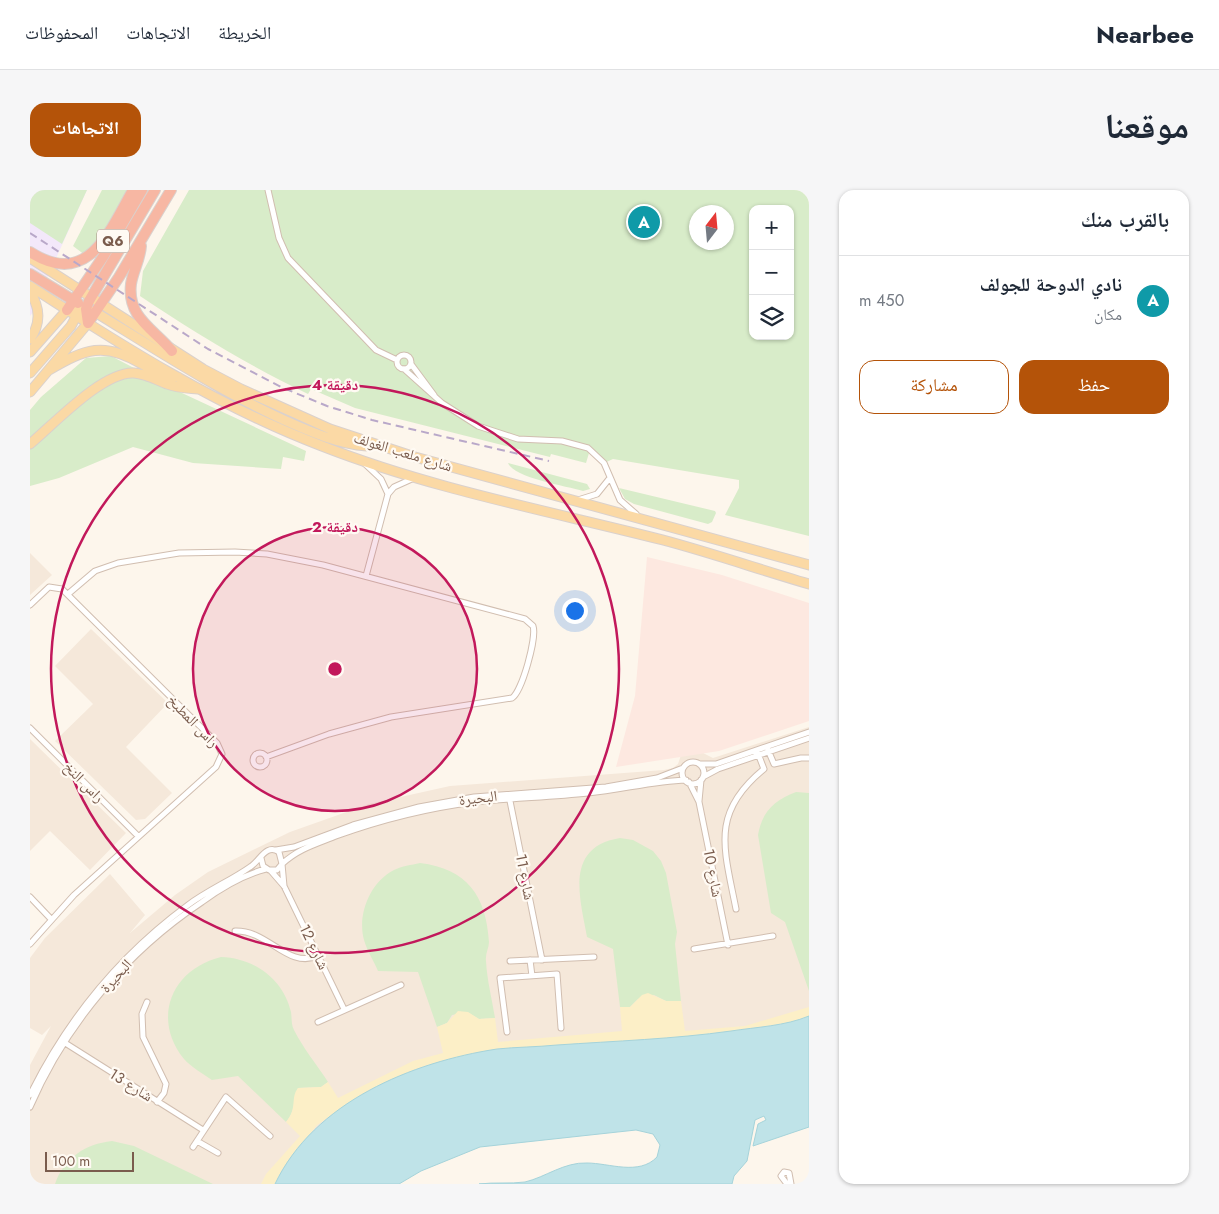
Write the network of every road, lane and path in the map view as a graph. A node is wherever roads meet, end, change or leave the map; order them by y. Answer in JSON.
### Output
{"nodes":[{"id":1,"x":133,"y":190,"type":"edge"},
{"id":2,"x":142,"y":190,"type":"edge"},
{"id":3,"x":155,"y":190,"type":"edge"},
{"id":4,"x":172,"y":190,"type":"edge"},
{"id":5,"x":268,"y":190,"type":"edge"},
{"id":6,"x":140,"y":244,"type":"junction"},
{"id":7,"x":30,"y":252,"type":"edge"},
{"id":8,"x":30,"y":258,"type":"edge"},
{"id":9,"x":30,"y":274,"type":"edge"},
{"id":10,"x":30,"y":286,"type":"edge"},
{"id":11,"x":80,"y":291,"type":"junction"},
{"id":12,"x":30,"y":292,"type":"edge"},
{"id":13,"x":86,"y":306,"type":"junction"},
{"id":14,"x":67,"y":310,"type":"junction"},
{"id":15,"x":88,"y":323,"type":"junction"},
{"id":16,"x":30,"y":339,"type":"edge"},
{"id":17,"x":172,"y":351,"type":"junction"},
{"id":18,"x":30,"y":352,"type":"edge"},
{"id":19,"x":397,"y":360,"type":"junction"},
{"id":20,"x":411,"y":364,"type":"junction"},
{"id":21,"x":404,"y":369,"type":"junction"},
{"id":22,"x":49,"y":370,"type":"junction"},
{"id":23,"x":30,"y":373,"type":"edge"},
{"id":24,"x":180,"y":377,"type":"junction"},
{"id":25,"x":202,"y":389,"type":"junction"},
{"id":26,"x":30,"y":392,"type":"edge"},
{"id":27,"x":434,"y":395,"type":"junction"},
{"id":28,"x":30,"y":444,"type":"edge"},
{"id":29,"x":378,"y":446,"type":"junction"},
{"id":30,"x":361,"y":461,"type":"junction"},
{"id":31,"x":415,"y":478,"type":"junction"},
{"id":32,"x":609,"y":479,"type":"junction"},
{"id":33,"x":388,"y":494,"type":"junction"},
{"id":34,"x":577,"y":500,"type":"junction"},
{"id":35,"x":644,"y":518,"type":"junction"},
{"id":36,"x":809,"y":565,"type":"edge"},
{"id":37,"x":366,"y":576,"type":"junction"},
{"id":38,"x":809,"y":584,"type":"edge"},
{"id":39,"x":68,"y":594,"type":"junction"},
{"id":40,"x":30,"y":605,"type":"edge"},
{"id":41,"x":30,"y":728,"type":"edge"},
{"id":42,"x":809,"y":732,"type":"edge"},
{"id":43,"x":809,"y":738,"type":"edge"},
{"id":44,"x":768,"y":750,"type":"junction"},
{"id":45,"x":758,"y":753,"type":"junction"},
{"id":46,"x":266,"y":756,"type":"dead end"},
{"id":47,"x":809,"y":758,"type":"edge"},
{"id":48,"x":700,"y":764,"type":"junction"},
{"id":49,"x":774,"y":764,"type":"junction"},
{"id":50,"x":684,"y":768,"type":"junction"},
{"id":51,"x":764,"y":768,"type":"junction"},
{"id":52,"x":702,"y":778,"type":"junction"},
{"id":53,"x":687,"y":781,"type":"junction"},
{"id":54,"x":509,"y":796,"type":"junction"},
{"id":55,"x":699,"y":802,"type":"junction"},
{"id":56,"x":337,"y":833,"type":"junction"},
{"id":57,"x":138,"y":836,"type":"junction"},
{"id":58,"x":276,"y":850,"type":"junction"},
{"id":59,"x":262,"y":858,"type":"junction"},
{"id":60,"x":282,"y":864,"type":"junction"},
{"id":61,"x":268,"y":870,"type":"junction"},
{"id":62,"x":284,"y":886,"type":"junction"},
{"id":63,"x":30,"y":897,"type":"edge"},
{"id":64,"x":736,"y":909,"type":"dead end"},
{"id":65,"x":176,"y":917,"type":"junction"},
{"id":66,"x":51,"y":919,"type":"junction"},
{"id":67,"x":235,"y":931,"type":"dead end"},
{"id":68,"x":772,"y":936,"type":"dead end"},
{"id":69,"x":30,"y":944,"type":"edge"},
{"id":70,"x":728,"y":945,"type":"junction"},
{"id":71,"x":694,"y":949,"type":"dead end"},
{"id":72,"x":318,"y":956,"type":"junction"},
{"id":73,"x":594,"y":957,"type":"dead end"},
{"id":74,"x":530,"y":960,"type":"junction"},
{"id":75,"x":542,"y":960,"type":"junction"},
{"id":76,"x":510,"y":961,"type":"dead end"},
{"id":77,"x":532,"y":976,"type":"junction"},
{"id":78,"x":401,"y":986,"type":"dead end"},
{"id":79,"x":147,"y":1002,"type":"dead end"},
{"id":80,"x":344,"y":1008,"type":"junction"},
{"id":81,"x":318,"y":1022,"type":"dead end"},
{"id":82,"x":561,"y":1028,"type":"dead end"},
{"id":83,"x":507,"y":1032,"type":"dead end"},
{"id":84,"x":62,"y":1041,"type":"junction"},
{"id":85,"x":30,"y":1095,"type":"edge"},
{"id":86,"x":157,"y":1102,"type":"junction"},
{"id":87,"x":30,"y":1106,"type":"edge"},
{"id":88,"x":203,"y":1130,"type":"junction"},
{"id":89,"x":270,"y":1136,"type":"dead end"},
{"id":90,"x":197,"y":1141,"type":"junction"},
{"id":91,"x":193,"y":1147,"type":"dead end"},
{"id":92,"x":218,"y":1154,"type":"dead end"}],
"edges":[{"from":1,"to":7,"type":"highway"},
{"from":2,"to":11,"type":"highway","number":"Q6"},
{"from":3,"to":13,"type":"highway"},
{"from":4,"to":6,"type":"highway","number":"Q6"},
{"from":5,"to":19,"type":"street"},
{"from":6,"to":13,"type":"highway","number":"Q6"},
{"from":6,"to":17,"type":"highway"},
{"from":8,"to":11,"type":"main road"},
{"from":9,"to":13,"type":"highway"},
{"from":10,"to":14,"type":"main road"},
{"from":11,"to":13,"type":"highway","number":"Q6"},
{"from":12,"to":16,"type":"main road"},
{"from":13,"to":14,"type":"highway","number":"Q6"},
{"from":13,"to":15,"type":"highway","number":"Q6"},
{"from":13,"to":17,"type":"main road","name":"شارع ملعب الغولف"},
{"from":13,"to":23,"type":"main road"},
{"from":13,"to":29,"type":"main road"},
{"from":14,"to":18,"type":"main road"},
{"from":15,"to":22,"type":"main road"},
{"from":15,"to":24,"type":"main road","name":"شارع ملعب الغولف"},
{"from":17,"to":29,"type":"main road","name":"شارع ملعب الغولف"},
{"from":19,"to":20,"type":"street"},
{"from":19,"to":21,"type":"street"},
{"from":20,"to":21,"type":"street"},
{"from":20,"to":27,"type":"street"},
{"from":21,"to":27,"type":"street"},
{"from":22,"to":24,"type":"main road"},
{"from":22,"to":26,"type":"main road"},
{"from":24,"to":25,"type":"main road","name":"شارع ملعب الغولف"},
{"from":25,"to":28,"type":"main road"},
{"from":25,"to":30,"type":"main road","name":"شارع ملعب الغولف"},
{"from":27,"to":32,"type":"street"},
{"from":29,"to":34,"type":"main road","name":"شارع ملعب الغولف"},
{"from":30,"to":31,"type":"main road","name":"شارع ملعب الغولف"},
{"from":30,"to":33,"type":"street"},
{"from":31,"to":33,"type":"street"},
{"from":31,"to":38,"type":"main road","name":"شارع ملعب الغولف"},
{"from":32,"to":34,"type":"street"},
{"from":32,"to":35,"type":"street"},
{"from":33,"to":37,"type":"street"},
{"from":34,"to":35,"type":"main road","name":"شارع ملعب الغولف"},
{"from":35,"to":36,"type":"main road","name":"شارع ملعب الغولف"},
{"from":37,"to":39,"type":"street"},
{"from":37,"to":46,"type":"street"},
{"from":39,"to":40,"type":"street"},
{"from":39,"to":57,"type":"street","name":"راس المطبخ"},
{"from":41,"to":57,"type":"street","name":"راس النخ"},
{"from":42,"to":44,"type":"street"},
{"from":43,"to":44,"type":"street"},
{"from":44,"to":45,"type":"street"},
{"from":44,"to":49,"type":"street"},
{"from":45,"to":48,"type":"street"},
{"from":45,"to":51,"type":"street"},
{"from":45,"to":52,"type":"street"},
{"from":47,"to":49,"type":"street"},
{"from":48,"to":50,"type":"street"},
{"from":48,"to":52,"type":"street"},
{"from":49,"to":51,"type":"street"},
{"from":50,"to":53,"type":"street"},
{"from":50,"to":54,"type":"street","name":"البحيرة"},
{"from":51,"to":64,"type":"street"},
{"from":52,"to":53,"type":"street"},
{"from":52,"to":55,"type":"street","name":"شارع 10"},
{"from":53,"to":54,"type":"street","name":"البحيرة"},
{"from":53,"to":55,"type":"street","name":"شارع 10"},
{"from":54,"to":56,"type":"street","name":"البحيرة"},
{"from":54,"to":75,"type":"street","name":"شارع 11"},
{"from":55,"to":70,"type":"street","name":"شارع 10"},
{"from":56,"to":58,"type":"street","name":"البحيرة"},
{"from":56,"to":60,"type":"street","name":"البحيرة"},
{"from":57,"to":66,"type":"street","name":"راس المطبخ"},
{"from":58,"to":59,"type":"street"},
{"from":58,"to":60,"type":"street"},
{"from":59,"to":61,"type":"street"},
{"from":59,"to":65,"type":"street","name":"البحيرة"},
{"from":60,"to":61,"type":"street"},
{"from":60,"to":62,"type":"street","name":"شارع 12"},
{"from":61,"to":62,"type":"street","name":"شارع 12"},
{"from":61,"to":65,"type":"street","name":"البحيرة"},
{"from":62,"to":72,"type":"street","name":"شارع 12"},
{"from":63,"to":66,"type":"street"},
{"from":65,"to":84,"type":"street","name":"البحيرة"},
{"from":66,"to":69,"type":"street","name":"راس المطبخ"},
{"from":67,"to":72,"type":"street"},
{"from":68,"to":70,"type":"street"},
{"from":70,"to":71,"type":"street"},
{"from":72,"to":80,"type":"street","name":"شارع 12"},
{"from":73,"to":75,"type":"street"},
{"from":74,"to":75,"type":"street"},
{"from":74,"to":76,"type":"street"},
{"from":74,"to":77,"type":"street"},
{"from":77,"to":82,"type":"street"},
{"from":77,"to":83,"type":"street"},
{"from":78,"to":80,"type":"street"},
{"from":79,"to":86,"type":"street"},
{"from":80,"to":81,"type":"street"},
{"from":84,"to":85,"type":"street","name":"البحيرة"},
{"from":84,"to":86,"type":"street","name":"شارع 13"},
{"from":84,"to":87,"type":"street","name":"البحيرة"},
{"from":86,"to":88,"type":"street","name":"شارع 13"},
{"from":88,"to":89,"type":"street"},
{"from":88,"to":90,"type":"street"},
{"from":90,"to":91,"type":"street"},
{"from":90,"to":92,"type":"street"}]}
